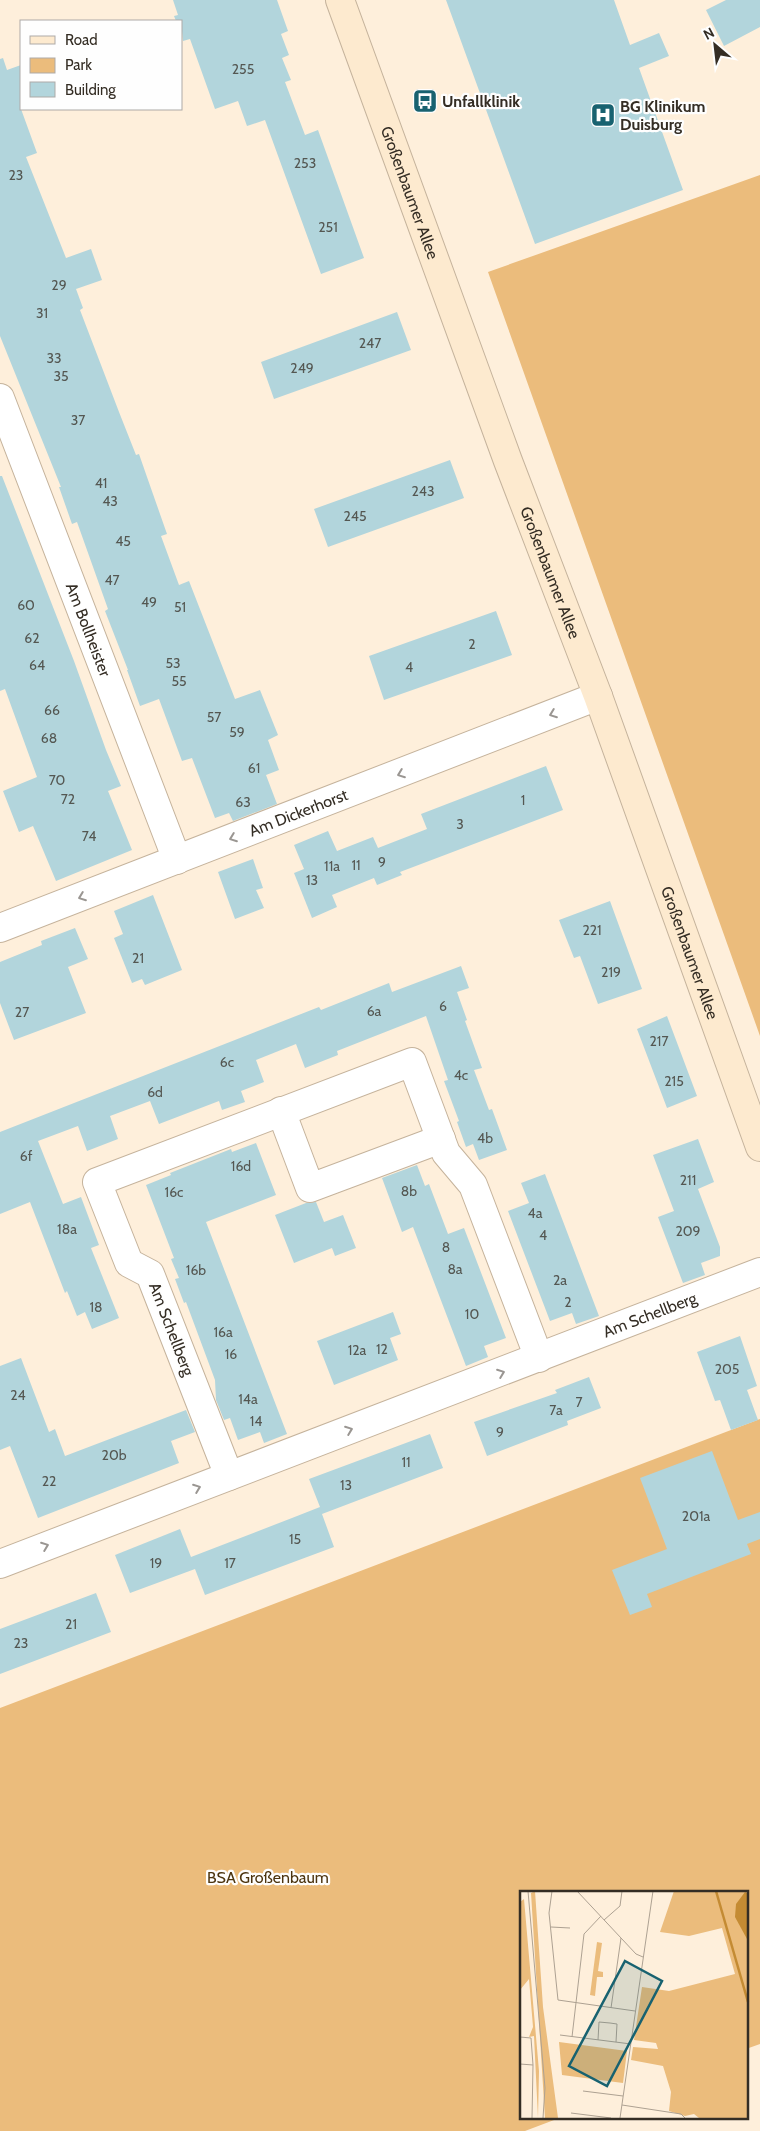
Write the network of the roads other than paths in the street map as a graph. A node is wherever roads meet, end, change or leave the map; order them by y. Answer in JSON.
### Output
{"nodes":[{"id":1,"x":340,"y":0,"type":"edge"},
{"id":2,"x":0,"y":398,"type":"edge"},
{"id":3,"x":598,"y":696,"type":"junction"},
{"id":4,"x":177,"y":860,"type":"junction"},
{"id":5,"x":0,"y":928,"type":"edge"},
{"id":6,"x":281,"y":1111,"type":"junction"},
{"id":7,"x":441,"y":1139,"type":"junction"},
{"id":8,"x":760,"y":1147,"type":"edge"},
{"id":9,"x":760,"y":1272,"type":"edge"},
{"id":10,"x":539,"y":1358,"type":"junction"},
{"id":11,"x":229,"y":1476,"type":"junction"},
{"id":12,"x":0,"y":1564,"type":"edge"}],
"edges":[{"from":1,"to":3,"type":"main road","name":"Großenbaumer Allee"},
{"from":2,"to":4,"type":"street","name":"Am Bollheister"},
{"from":3,"to":4,"type":"street","name":"Am Dickerhorst","one_way":true},
{"from":3,"to":8,"type":"main road","name":"Großenbaumer Allee"},
{"from":4,"to":5,"type":"street","name":"Am Dickerhorst","one_way":true},
{"from":6,"to":7,"type":"street","name":"Am Schellberg"},
{"from":6,"to":7,"type":"street"},
{"from":6,"to":11,"type":"street","name":"Am Schellberg"},
{"from":7,"to":10,"type":"street","name":"Am Schellberg"},
{"from":9,"to":10,"type":"street","name":"Am Schellberg"},
{"from":11,"to":10,"type":"street","name":"Am Schellberg","one_way":true},
{"from":12,"to":11,"type":"street","name":"Am Schellberg","one_way":true}]}
